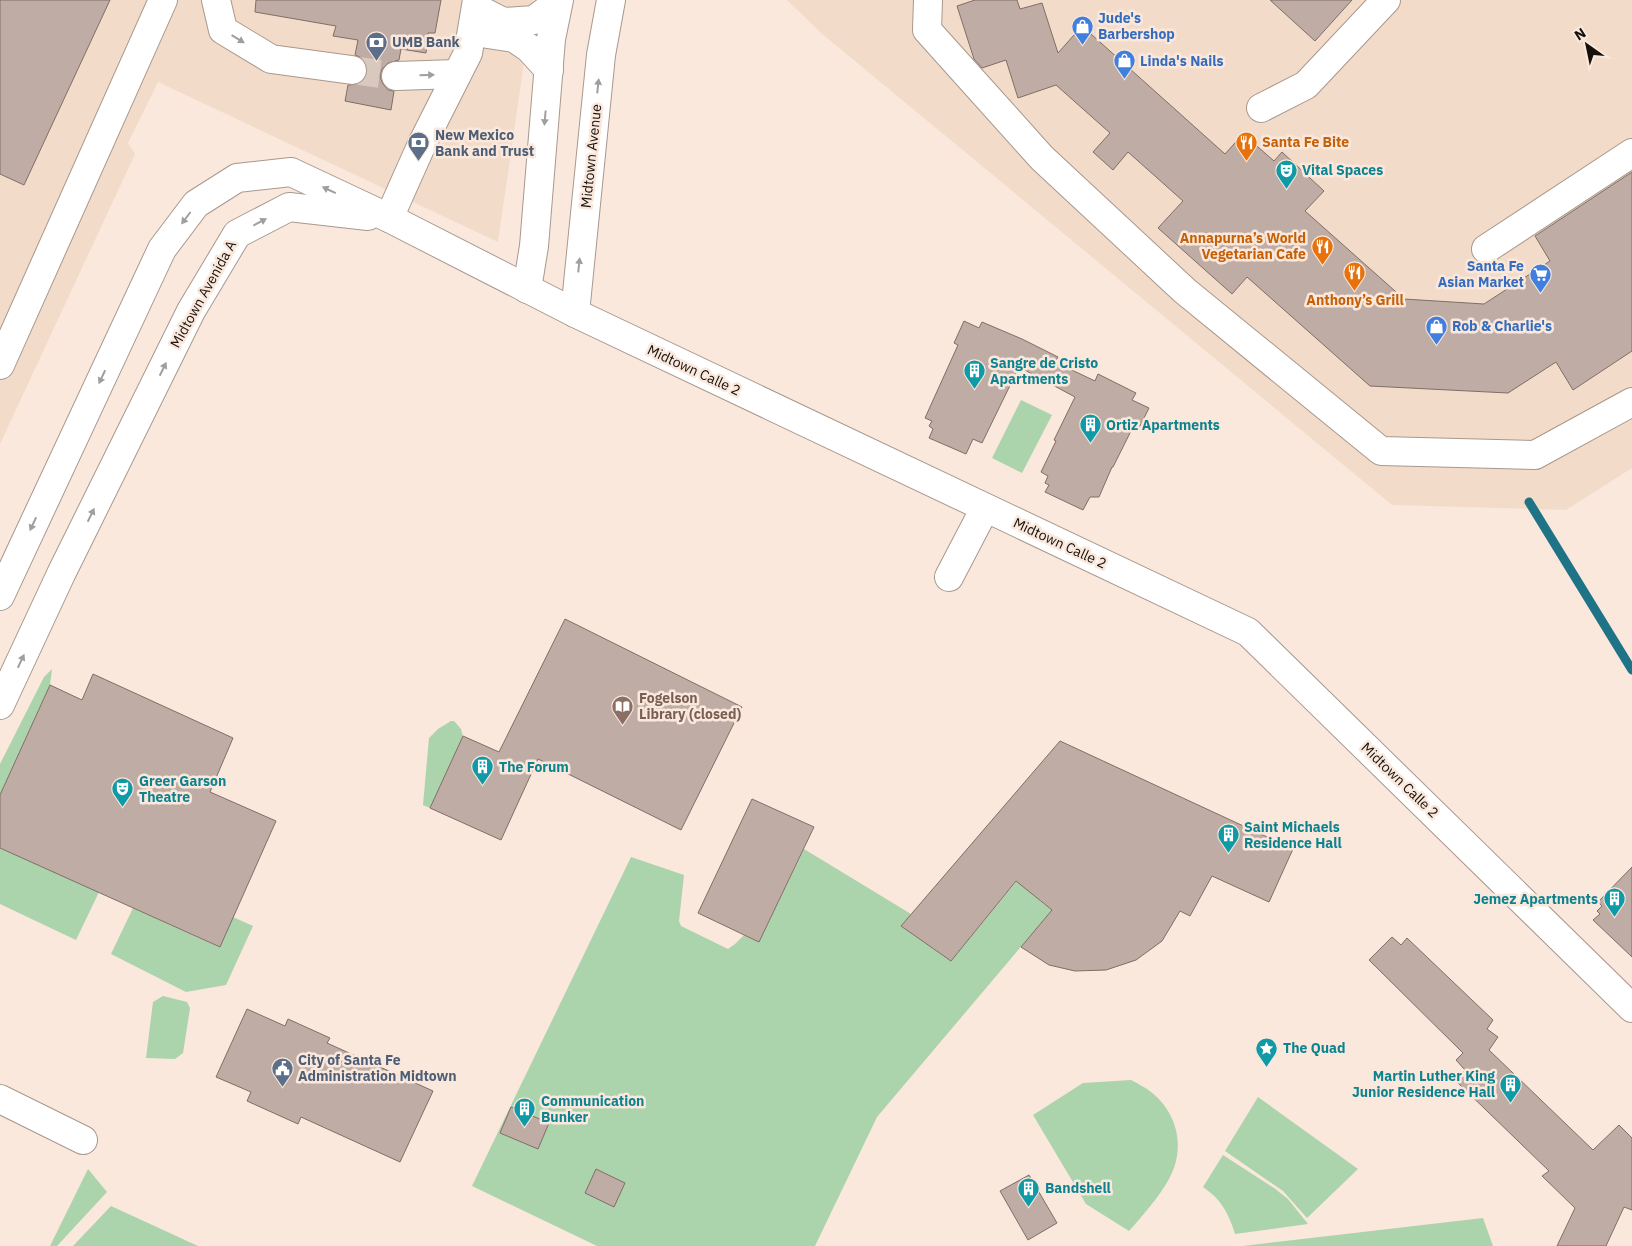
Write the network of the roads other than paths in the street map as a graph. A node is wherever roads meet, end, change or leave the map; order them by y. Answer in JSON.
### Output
{"nodes":[{"id":1,"x":163,"y":0,"type":"edge"},
{"id":2,"x":216,"y":0,"type":"edge"},
{"id":3,"x":611,"y":0,"type":"edge"},
{"id":4,"x":928,"y":0,"type":"edge"},
{"id":5,"x":559,"y":1,"type":"edge"},
{"id":6,"x":1377,"y":4,"type":"edge"},
{"id":7,"x":475,"y":13,"type":"edge"},
{"id":8,"x":352,"y":70,"type":"tunnel mouth"},
{"id":9,"x":549,"y":70,"type":"junction"},
{"id":10,"x":458,"y":74,"type":"junction"},
{"id":11,"x":396,"y":76,"type":"tunnel mouth"},
{"id":12,"x":1261,"y":108,"type":"dead end"},
{"id":13,"x":1632,"y":153,"type":"edge"},
{"id":14,"x":389,"y":218,"type":"junction"},
{"id":15,"x":1486,"y":249,"type":"dead end"},
{"id":16,"x":527,"y":289,"type":"junction"},
{"id":17,"x":575,"y":313,"type":"junction"},
{"id":18,"x":0,"y":365,"type":"edge"},
{"id":19,"x":1632,"y":402,"type":"edge"},
{"id":20,"x":985,"y":508,"type":"junction"},
{"id":21,"x":949,"y":577,"type":"dead end"},
{"id":22,"x":0,"y":596,"type":"edge"},
{"id":23,"x":0,"y":705,"type":"edge"},
{"id":24,"x":1632,"y":1008,"type":"edge"},
{"id":25,"x":0,"y":1099,"type":"edge"},
{"id":26,"x":83,"y":1140,"type":"dead end"}],
"edges":[{"from":1,"to":18,"type":"lane"},
{"from":2,"to":8,"type":"lane","one_way":true},
{"from":17,"to":3,"type":"lane","name":"Midtown Avenue","one_way":true},
{"from":4,"to":19,"type":"lane"},
{"from":5,"to":7,"type":"lane"},
{"from":5,"to":9,"type":"lane"},
{"from":6,"to":12,"type":"lane"},
{"from":7,"to":9,"type":"lane"},
{"from":7,"to":10,"type":"lane"},
{"from":9,"to":16,"type":"lane","one_way":true},
{"from":11,"to":10,"type":"lane","one_way":true},
{"from":10,"to":14,"type":"lane"},
{"from":13,"to":15,"type":"lane"},
{"from":14,"to":16,"type":"lane","name":"Midtown Calle 2"},
{"from":14,"to":22,"type":"lane","one_way":true},
{"from":23,"to":14,"type":"lane","name":"Midtown Avenida A","one_way":true},
{"from":16,"to":17,"type":"lane","name":"Midtown Calle 2"},
{"from":17,"to":20,"type":"lane","name":"Midtown Calle 2"},
{"from":20,"to":21,"type":"lane"},
{"from":20,"to":24,"type":"lane","name":"Midtown Calle 2"},
{"from":25,"to":26,"type":"lane"}]}
